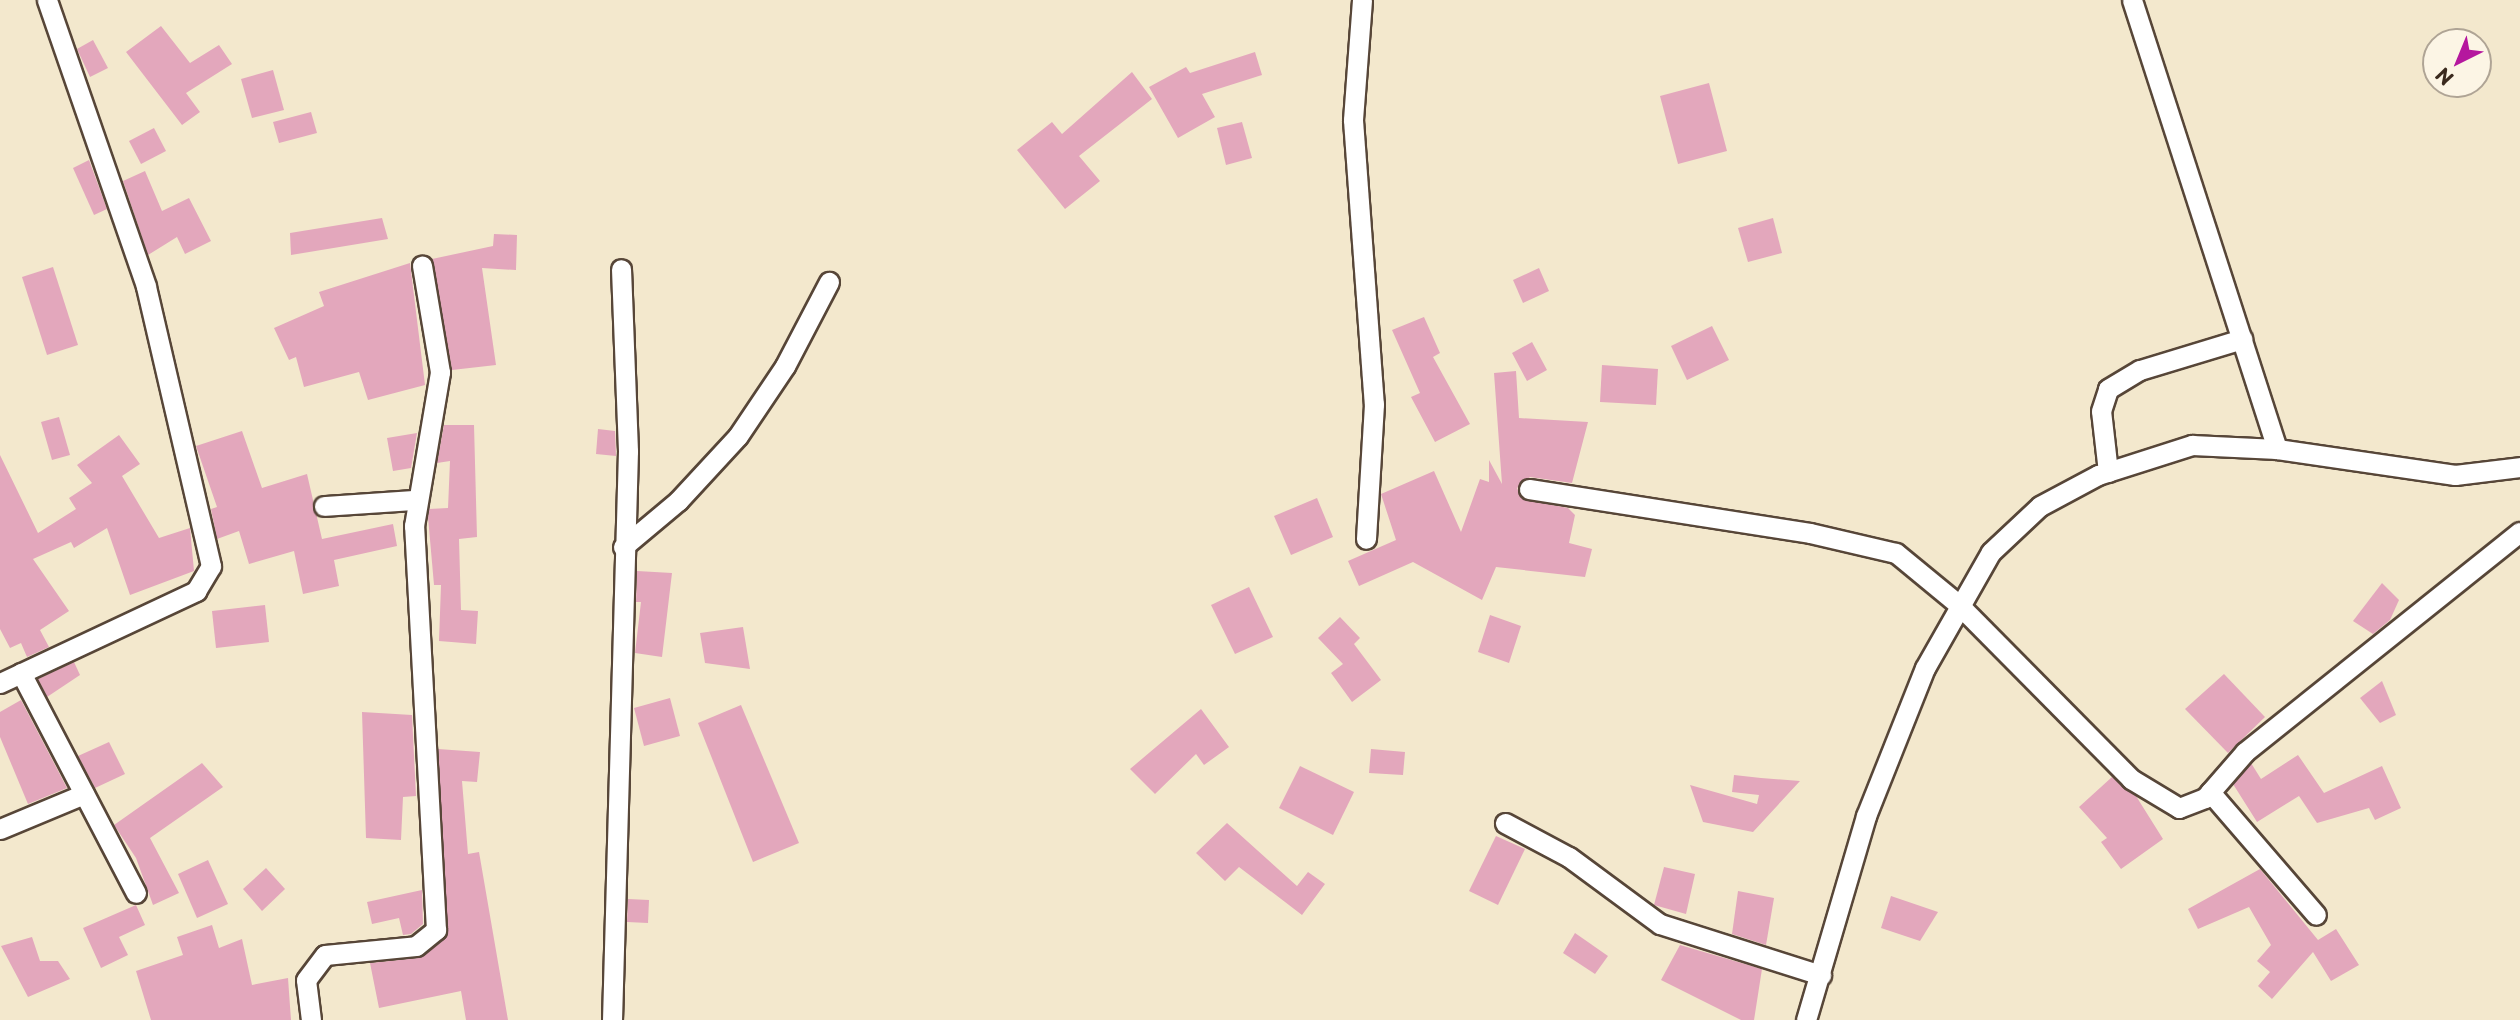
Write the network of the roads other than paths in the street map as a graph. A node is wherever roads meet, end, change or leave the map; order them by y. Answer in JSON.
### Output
{"nodes":[{"id":1,"x":47,"y":0,"type":"edge"},
{"id":2,"x":1362,"y":0,"type":"edge"},
{"id":3,"x":2132,"y":0,"type":"edge"},
{"id":4,"x":422,"y":266,"type":"dead end"},
{"id":5,"x":621,"y":269,"type":"dead end"},
{"id":6,"x":829,"y":282,"type":"dead end"},
{"id":7,"x":2242,"y":339,"type":"junction"},
{"id":8,"x":2277,"y":449,"type":"junction"},
{"id":9,"x":2519,"y":469,"type":"edge"},
{"id":10,"x":2108,"y":472,"type":"junction"},
{"id":11,"x":1529,"y":489,"type":"dead end"},
{"id":12,"x":415,"y":500,"type":"junction"},
{"id":13,"x":324,"y":506,"type":"dead end"},
{"id":14,"x":2520,"y":532,"type":"edge"},
{"id":15,"x":1366,"y":539,"type":"dead end"},
{"id":16,"x":623,"y":547,"type":"junction"},
{"id":17,"x":1959,"y":605,"type":"junction"},
{"id":18,"x":21,"y":673,"type":"junction"},
{"id":19,"x":0,"y":683,"type":"edge"},
{"id":20,"x":2210,"y":792,"type":"junction"},
{"id":21,"x":83,"y":793,"type":"junction"},
{"id":22,"x":1505,"y":823,"type":"dead end"},
{"id":23,"x":0,"y":829,"type":"edge"},
{"id":24,"x":136,"y":893,"type":"dead end"},
{"id":25,"x":2316,"y":915,"type":"dead end"},
{"id":26,"x":1821,"y":975,"type":"junction"},
{"id":27,"x":311,"y":1020,"type":"edge"},
{"id":28,"x":612,"y":1020,"type":"edge"},
{"id":29,"x":1806,"y":1020,"type":"edge"}],
"edges":[{"from":1,"to":18,"type":"street"},
{"from":2,"to":15,"type":"street"},
{"from":3,"to":7,"type":"street"},
{"from":4,"to":12,"type":"street"},
{"from":5,"to":16,"type":"street"},
{"from":6,"to":16,"type":"street"},
{"from":7,"to":8,"type":"street"},
{"from":7,"to":10,"type":"street"},
{"from":8,"to":9,"type":"street"},
{"from":8,"to":10,"type":"street"},
{"from":10,"to":17,"type":"street"},
{"from":11,"to":17,"type":"street"},
{"from":12,"to":13,"type":"street"},
{"from":12,"to":27,"type":"street"},
{"from":14,"to":20,"type":"street"},
{"from":16,"to":28,"type":"street"},
{"from":17,"to":20,"type":"street"},
{"from":17,"to":26,"type":"street"},
{"from":18,"to":19,"type":"street"},
{"from":18,"to":21,"type":"street"},
{"from":20,"to":25,"type":"street"},
{"from":21,"to":23,"type":"street"},
{"from":21,"to":24,"type":"street"},
{"from":22,"to":26,"type":"street"},
{"from":26,"to":29,"type":"street"}]}
